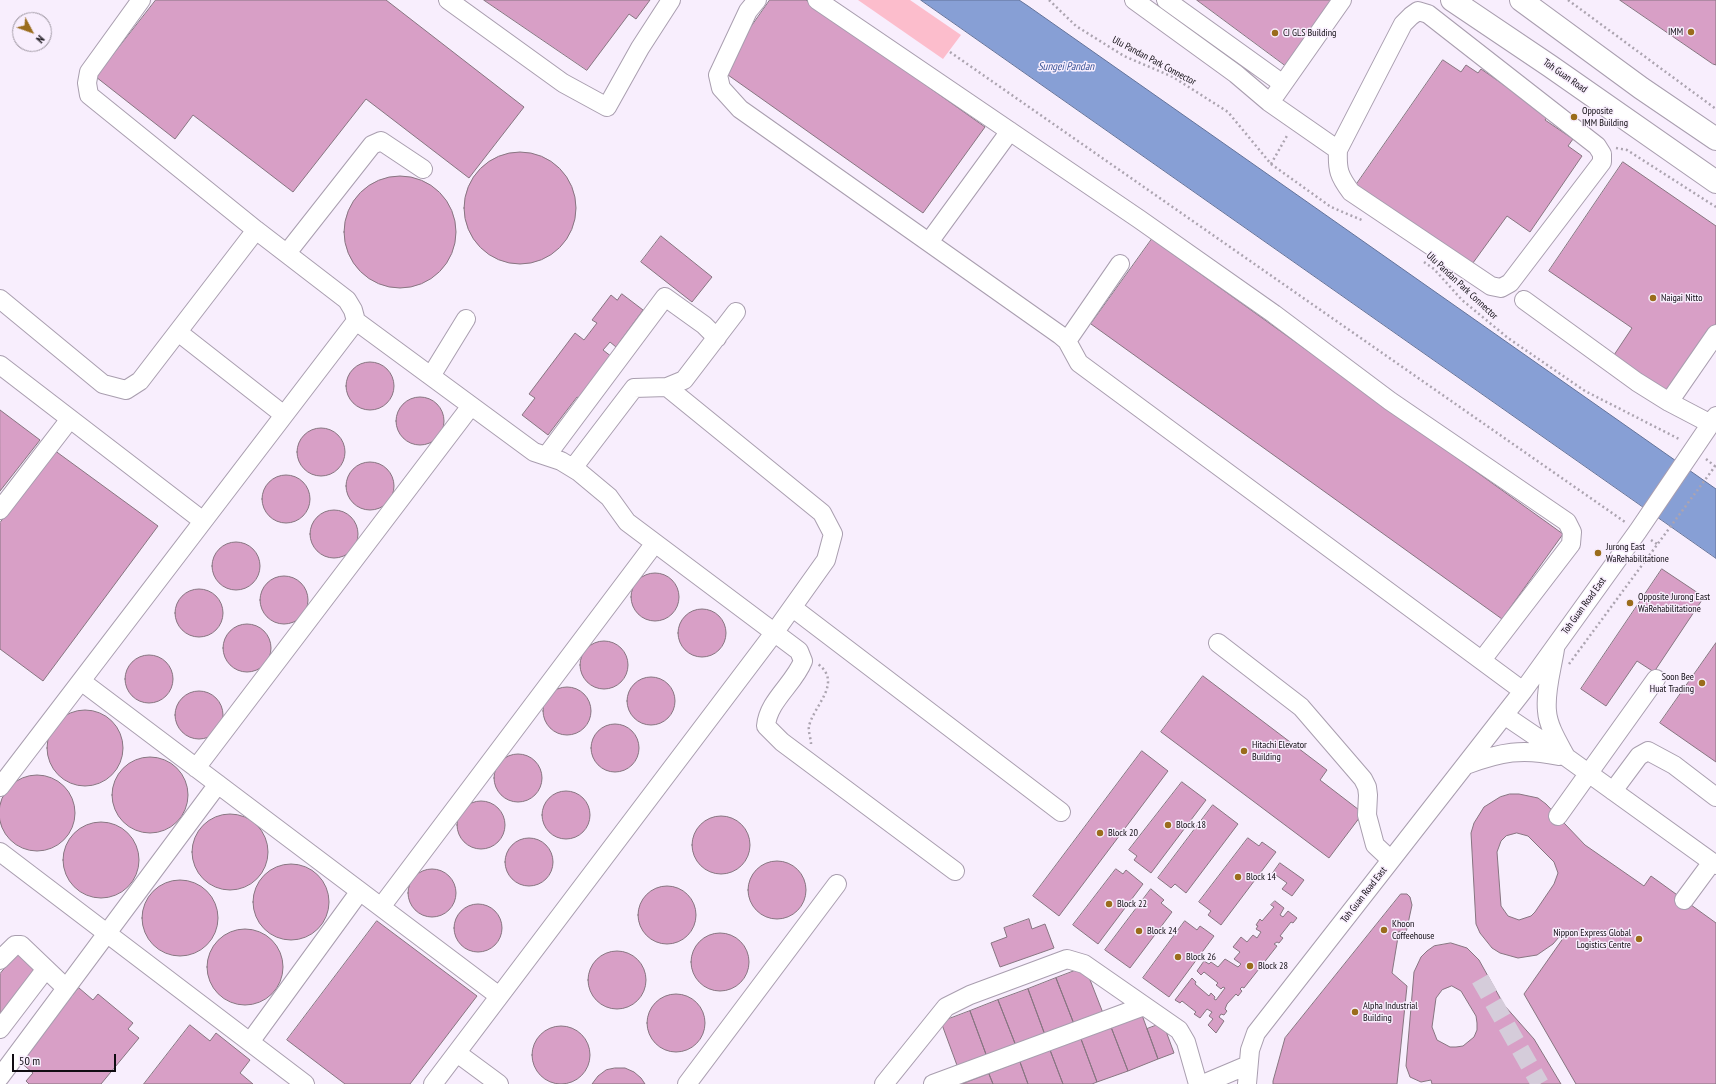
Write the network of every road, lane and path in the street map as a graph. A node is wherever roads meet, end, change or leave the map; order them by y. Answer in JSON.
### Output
{"nodes":[{"id":1,"x":141,"y":0,"type":"edge"},
{"id":2,"x":448,"y":0,"type":"edge"},
{"id":3,"x":671,"y":0,"type":"edge"},
{"id":4,"x":757,"y":0,"type":"edge"},
{"id":5,"x":817,"y":0,"type":"edge"},
{"id":6,"x":1049,"y":0,"type":"edge"},
{"id":7,"x":1134,"y":0,"type":"edge"},
{"id":8,"x":1166,"y":0,"type":"edge"},
{"id":9,"x":1342,"y":0,"type":"edge"},
{"id":10,"x":1452,"y":0,"type":"edge"},
{"id":11,"x":1521,"y":0,"type":"edge"},
{"id":12,"x":1568,"y":0,"type":"edge"},
{"id":13,"x":950,"y":52,"type":"dead end"},
{"id":14,"x":1283,"y":84,"type":"junction"},
{"id":15,"x":1269,"y":102,"type":"junction"},
{"id":16,"x":1716,"y":109,"type":"edge"},
{"id":17,"x":1296,"y":120,"type":"junction"},
{"id":18,"x":1010,"y":131,"type":"junction"},
{"id":19,"x":1716,"y":139,"type":"edge"},
{"id":20,"x":1614,"y":147,"type":"dead end"},
{"id":21,"x":1338,"y":150,"type":"junction"},
{"id":22,"x":1271,"y":164,"type":"junction"},
{"id":23,"x":423,"y":169,"type":"dead end"},
{"id":24,"x":1716,"y":182,"type":"edge"},
{"id":25,"x":1716,"y":207,"type":"edge"},
{"id":26,"x":1365,"y":221,"type":"dead end"},
{"id":27,"x":256,"y":230,"type":"junction"},
{"id":28,"x":929,"y":242,"type":"junction"},
{"id":29,"x":287,"y":253,"type":"junction"},
{"id":30,"x":1422,"y":260,"type":"dead end"},
{"id":31,"x":1120,"y":264,"type":"dead end"},
{"id":32,"x":0,"y":299,"type":"edge"},
{"id":33,"x":1524,"y":300,"type":"dead end"},
{"id":34,"x":736,"y":312,"type":"dead end"},
{"id":35,"x":466,"y":319,"type":"dead end"},
{"id":36,"x":356,"y":321,"type":"junction"},
{"id":37,"x":178,"y":332,"type":"junction"},
{"id":38,"x":1716,"y":334,"type":"edge"},
{"id":39,"x":717,"y":338,"type":"junction"},
{"id":40,"x":1067,"y":341,"type":"junction"},
{"id":41,"x":0,"y":365,"type":"edge"},
{"id":42,"x":431,"y":376,"type":"junction"},
{"id":43,"x":667,"y":387,"type":"junction"},
{"id":44,"x":1670,"y":402,"type":"junction"},
{"id":45,"x":471,"y":406,"type":"junction"},
{"id":46,"x":284,"y":414,"type":"junction"},
{"id":47,"x":70,"y":419,"type":"junction"},
{"id":48,"x":1714,"y":420,"type":"edge"},
{"id":49,"x":1678,"y":438,"type":"dead end"},
{"id":50,"x":547,"y":455,"type":"junction"},
{"id":51,"x":1716,"y":466,"type":"edge"},
{"id":52,"x":573,"y":468,"type":"junction"},
{"id":53,"x":0,"y":510,"type":"edge"},
{"id":54,"x":203,"y":521,"type":"junction"},
{"id":55,"x":1640,"y":528,"type":"junction"},
{"id":56,"x":1660,"y":540,"type":"dead end"},
{"id":57,"x":655,"y":543,"type":"junction"},
{"id":58,"x":792,"y":608,"type":"junction"},
{"id":59,"x":774,"y":633,"type":"junction"},
{"id":60,"x":1218,"y":644,"type":"dead end"},
{"id":61,"x":1556,"y":644,"type":"junction"},
{"id":62,"x":814,"y":660,"type":"dead end"},
{"id":63,"x":1482,"y":660,"type":"junction"},
{"id":64,"x":1656,"y":679,"type":"dead end"},
{"id":65,"x":81,"y":681,"type":"junction"},
{"id":66,"x":1523,"y":691,"type":"junction"},
{"id":67,"x":1504,"y":715,"type":"junction"},
{"id":68,"x":1566,"y":757,"type":"junction"},
{"id":69,"x":1466,"y":765,"type":"junction"},
{"id":70,"x":814,"y":767,"type":"junction"},
{"id":71,"x":196,"y":768,"type":"junction"},
{"id":72,"x":1588,"y":773,"type":"junction"},
{"id":73,"x":218,"y":784,"type":"junction"},
{"id":74,"x":0,"y":787,"type":"edge"},
{"id":75,"x":1613,"y":791,"type":"junction"},
{"id":76,"x":1716,"y":797,"type":"edge"},
{"id":77,"x":1061,"y":812,"type":"dead end"},
{"id":78,"x":1558,"y":816,"type":"dead end"},
{"id":79,"x":0,"y":852,"type":"edge"},
{"id":80,"x":1391,"y":860,"type":"junction"},
{"id":81,"x":1714,"y":863,"type":"edge"},
{"id":82,"x":955,"y":871,"type":"dead end"},
{"id":83,"x":837,"y":884,"type":"dead end"},
{"id":84,"x":360,"y":891,"type":"junction"},
{"id":85,"x":1684,"y":900,"type":"dead end"},
{"id":86,"x":381,"y":907,"type":"junction"},
{"id":87,"x":107,"y":933,"type":"junction"},
{"id":88,"x":0,"y":960,"type":"edge"},
{"id":89,"x":45,"y":970,"type":"junction"},
{"id":90,"x":66,"y":988,"type":"junction"},
{"id":91,"x":500,"y":996,"type":"junction"},
{"id":92,"x":1144,"y":1006,"type":"junction"},
{"id":93,"x":0,"y":1029,"type":"edge"},
{"id":94,"x":250,"y":1042,"type":"junction"},
{"id":95,"x":457,"y":1052,"type":"junction"},
{"id":96,"x":1248,"y":1065,"type":"junction"},
{"id":97,"x":3,"y":1068,"type":"edge"},
{"id":98,"x":6,"y":1084,"type":"edge"},
{"id":99,"x":305,"y":1084,"type":"edge"},
{"id":100,"x":433,"y":1084,"type":"edge"},
{"id":101,"x":499,"y":1084,"type":"edge"},
{"id":102,"x":687,"y":1084,"type":"edge"},
{"id":103,"x":884,"y":1084,"type":"edge"},
{"id":104,"x":933,"y":1084,"type":"edge"},
{"id":105,"x":1198,"y":1084,"type":"edge"},
{"id":106,"x":1203,"y":1084,"type":"edge"},
{"id":107,"x":1247,"y":1084,"type":"edge"}],
"edges":[{"from":1,"to":27,"type":"street"},
{"from":2,"to":3,"type":"street"},
{"from":4,"to":28,"type":"street"},
{"from":5,"to":18,"type":"street"},
{"from":6,"to":22,"type":"path","name":"Ulu Pandan Park Connector"},
{"from":7,"to":15,"type":"street"},
{"from":8,"to":14,"type":"street"},
{"from":9,"to":14,"type":"street"},
{"from":10,"to":24,"type":"main road","name":"Toh Guan Road"},
{"from":11,"to":19,"type":"main road"},
{"from":12,"to":16,"type":"path"},
{"from":13,"to":55,"type":"path"},
{"from":14,"to":15,"type":"street"},
{"from":15,"to":17,"type":"street"},
{"from":17,"to":21,"type":"street"},
{"from":17,"to":22,"type":"path"},
{"from":18,"to":28,"type":"street"},
{"from":18,"to":63,"type":"street"},
{"from":20,"to":25,"type":"path"},
{"from":21,"to":21,"type":"street"},
{"from":22,"to":26,"type":"path","name":"Ulu Pandan Park Connector"},
{"from":23,"to":29,"type":"street"},
{"from":27,"to":29,"type":"street"},
{"from":27,"to":37,"type":"street"},
{"from":28,"to":40,"type":"street"},
{"from":29,"to":36,"type":"street"},
{"from":30,"to":49,"type":"path","name":"Ulu Pandan Park Connector"},
{"from":31,"to":40,"type":"street"},
{"from":32,"to":37,"type":"street"},
{"from":33,"to":44,"type":"street"},
{"from":34,"to":39,"type":"street"},
{"from":35,"to":42,"type":"street"},
{"from":36,"to":42,"type":"street"},
{"from":36,"to":46,"type":"street"},
{"from":37,"to":46,"type":"street"},
{"from":38,"to":44,"type":"street"},
{"from":39,"to":43,"type":"street"},
{"from":39,"to":50,"type":"street"},
{"from":40,"to":63,"type":"street"},
{"from":41,"to":47,"type":"street"},
{"from":42,"to":45,"type":"street"},
{"from":43,"to":52,"type":"street"},
{"from":43,"to":58,"type":"street"},
{"from":44,"to":48,"type":"street"},
{"from":45,"to":50,"type":"street"},
{"from":45,"to":71,"type":"street"},
{"from":46,"to":54,"type":"street"},
{"from":47,"to":53,"type":"street"},
{"from":47,"to":54,"type":"street"},
{"from":48,"to":55,"type":"street","name":"Toh Guan Road East"},
{"from":50,"to":52,"type":"street"},
{"from":51,"to":56,"type":"path"},
{"from":52,"to":57,"type":"street"},
{"from":54,"to":65,"type":"street"},
{"from":55,"to":61,"type":"street","name":"Toh Guan Road East"},
{"from":57,"to":59,"type":"street"},
{"from":57,"to":86,"type":"street"},
{"from":58,"to":59,"type":"street"},
{"from":58,"to":77,"type":"street"},
{"from":59,"to":70,"type":"street"},
{"from":59,"to":91,"type":"street"},
{"from":60,"to":80,"type":"street"},
{"from":61,"to":66,"type":"street","name":"Toh Guan Road East"},
{"from":61,"to":68,"type":"street"},
{"from":62,"to":70,"type":"path"},
{"from":63,"to":66,"type":"street"},
{"from":64,"to":72,"type":"street"},
{"from":65,"to":71,"type":"street"},
{"from":65,"to":74,"type":"street"},
{"from":66,"to":67,"type":"street","name":"Toh Guan Road East"},
{"from":67,"to":68,"type":"street"},
{"from":67,"to":69,"type":"street","name":"Toh Guan Road East"},
{"from":68,"to":69,"type":"street"},
{"from":68,"to":72,"type":"street"},
{"from":69,"to":80,"type":"street","name":"Toh Guan Road East"},
{"from":70,"to":82,"type":"street"},
{"from":71,"to":73,"type":"street"},
{"from":72,"to":75,"type":"street"},
{"from":72,"to":78,"type":"street"},
{"from":73,"to":84,"type":"street"},
{"from":73,"to":87,"type":"street"},
{"from":75,"to":76,"type":"street"},
{"from":75,"to":81,"type":"street"},
{"from":79,"to":87,"type":"street"},
{"from":80,"to":96,"type":"street","name":"Toh Guan Road East"},
{"from":81,"to":85,"type":"street"},
{"from":83,"to":102,"type":"street"},
{"from":84,"to":86,"type":"street"},
{"from":84,"to":94,"type":"street"},
{"from":86,"to":91,"type":"street"},
{"from":87,"to":90,"type":"street"},
{"from":87,"to":94,"type":"street"},
{"from":88,"to":89,"type":"street"},
{"from":89,"to":90,"type":"street"},
{"from":89,"to":93,"type":"street"},
{"from":90,"to":97,"type":"street"},
{"from":91,"to":95,"type":"street"},
{"from":92,"to":103,"type":"street"},
{"from":92,"to":104,"type":"street"},
{"from":92,"to":105,"type":"street"},
{"from":94,"to":99,"type":"street"},
{"from":95,"to":100,"type":"street"},
{"from":95,"to":101,"type":"street"},
{"from":96,"to":106,"type":"street"},
{"from":96,"to":107,"type":"street","name":"Toh Guan Road East"},
{"from":97,"to":98,"type":"street"}]}
